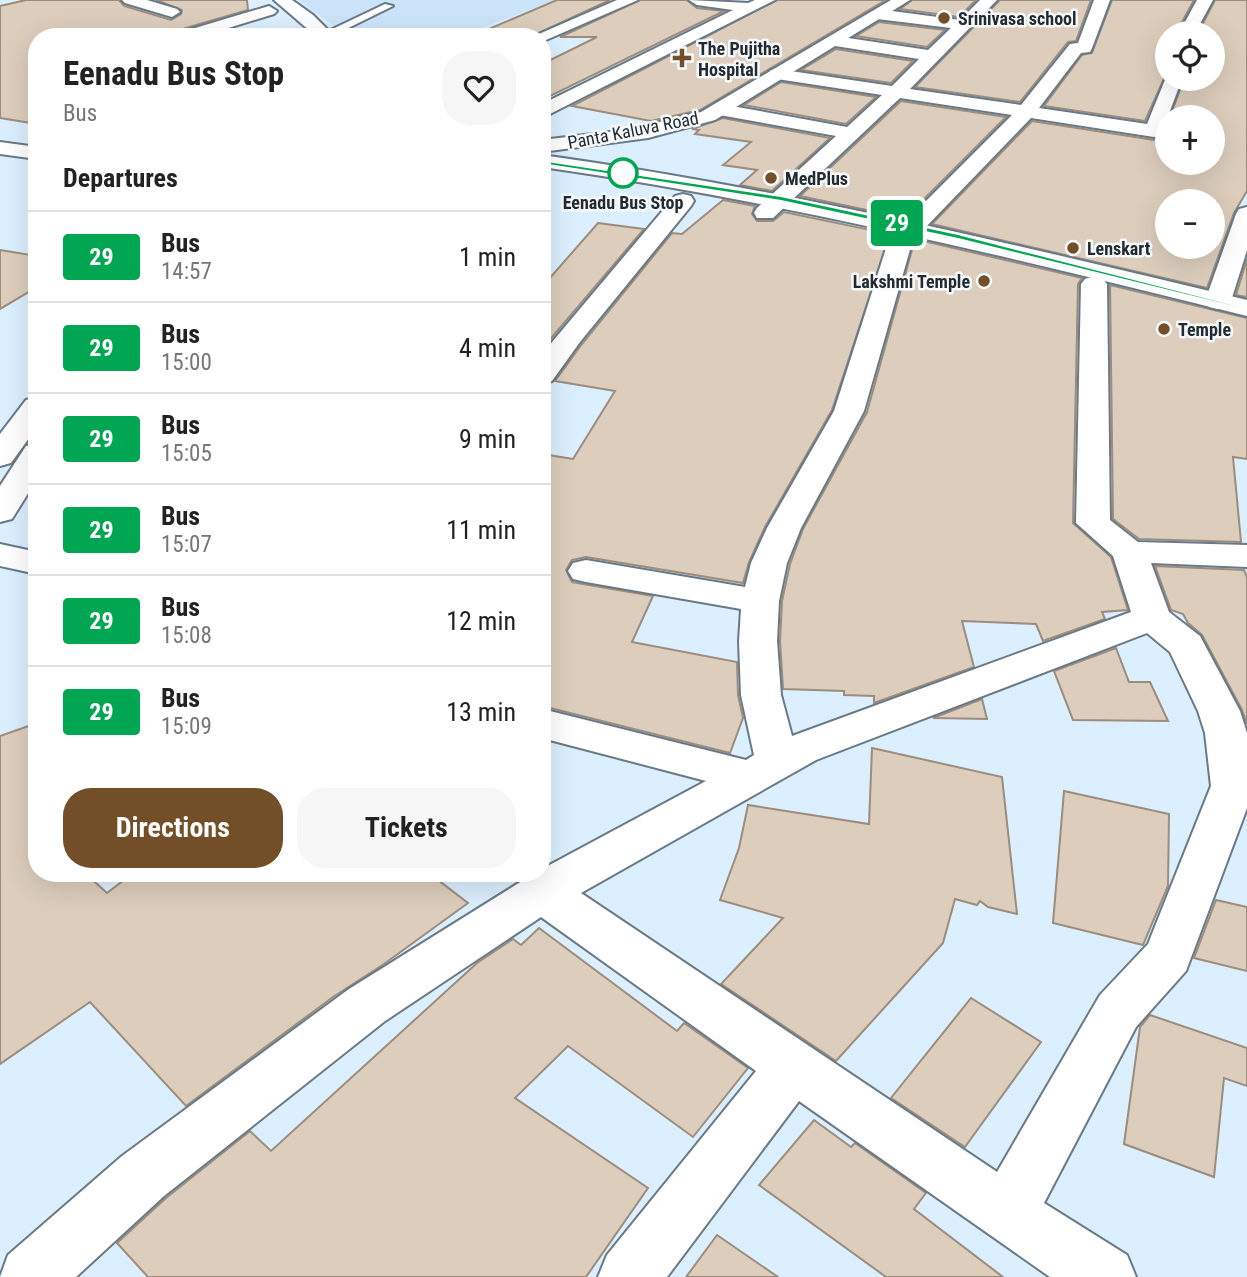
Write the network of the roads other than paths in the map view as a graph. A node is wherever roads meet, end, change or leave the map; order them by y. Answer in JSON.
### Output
{"nodes":[{"id":1,"x":130,"y":0,"type":"edge"},
{"id":2,"x":254,"y":0,"type":"edge"},
{"id":3,"x":282,"y":0,"type":"edge"},
{"id":4,"x":630,"y":0,"type":"edge"},
{"id":5,"x":697,"y":0,"type":"edge"},
{"id":6,"x":767,"y":0,"type":"edge"},
{"id":7,"x":902,"y":0,"type":"edge"},
{"id":8,"x":989,"y":0,"type":"edge"},
{"id":9,"x":1102,"y":0,"type":"edge"},
{"id":10,"x":1205,"y":0,"type":"edge"},
{"id":11,"x":388,"y":6,"type":"dead end"},
{"id":12,"x":875,"y":7,"type":"edge"},
{"id":13,"x":750,"y":8,"type":"junction"},
{"id":14,"x":172,"y":12,"type":"dead end"},
{"id":15,"x":1194,"y":21,"type":"edge"},
{"id":16,"x":962,"y":25,"type":"junction"},
{"id":17,"x":218,"y":28,"type":"edge"},
{"id":18,"x":318,"y":28,"type":"edge"},
{"id":19,"x":343,"y":28,"type":"edge"},
{"id":20,"x":551,"y":32,"type":"edge"},
{"id":21,"x":835,"y":41,"type":"junction"},
{"id":22,"x":932,"y":56,"type":"junction"},
{"id":23,"x":777,"y":74,"type":"junction"},
{"id":24,"x":1169,"y":91,"type":"edge"},
{"id":25,"x":895,"y":93,"type":"junction"},
{"id":26,"x":551,"y":108,"type":"edge"},
{"id":27,"x":721,"y":110,"type":"junction"},
{"id":28,"x":1025,"y":113,"type":"junction"},
{"id":29,"x":0,"y":133,"type":"edge"},
{"id":30,"x":850,"y":133,"type":"junction"},
{"id":31,"x":551,"y":136,"type":"edge"},
{"id":32,"x":28,"y":137,"type":"edge"},
{"id":33,"x":592,"y":141,"type":"junction"},
{"id":34,"x":551,"y":145,"type":"edge"},
{"id":35,"x":0,"y":148,"type":"edge"},
{"id":36,"x":28,"y":152,"type":"edge"},
{"id":37,"x":551,"y":162,"type":"edge"},
{"id":38,"x":572,"y":165,"type":"junction"},
{"id":39,"x":554,"y":186,"type":"dead end"},
{"id":40,"x":683,"y":201,"type":"junction"},
{"id":41,"x":773,"y":205,"type":"junction"},
{"id":42,"x":1247,"y":214,"type":"edge"},
{"id":43,"x":907,"y":232,"type":"junction"},
{"id":44,"x":1094,"y":284,"type":"junction"},
{"id":45,"x":1219,"y":301,"type":"junction"},
{"id":46,"x":1247,"y":308,"type":"edge"},
{"id":47,"x":1247,"y":323,"type":"edge"},
{"id":48,"x":551,"y":363,"type":"edge"},
{"id":49,"x":28,"y":418,"type":"edge"},
{"id":50,"x":0,"y":456,"type":"edge"},
{"id":51,"x":28,"y":467,"type":"edge"},
{"id":52,"x":0,"y":512,"type":"edge"},
{"id":53,"x":1129,"y":552,"type":"junction"},
{"id":54,"x":0,"y":555,"type":"edge"},
{"id":55,"x":1247,"y":556,"type":"edge"},
{"id":56,"x":28,"y":561,"type":"edge"},
{"id":57,"x":586,"y":571,"type":"dead end"},
{"id":58,"x":760,"y":601,"type":"junction"},
{"id":59,"x":1152,"y":618,"type":"junction"},
{"id":60,"x":551,"y":725,"type":"edge"},
{"id":61,"x":764,"y":768,"type":"junction"},
{"id":62,"x":542,"y":892,"type":"junction"},
{"id":63,"x":793,"y":1066,"type":"junction"},
{"id":64,"x":1006,"y":1213,"type":"junction"},
{"id":65,"x":30,"y":1277,"type":"edge"},
{"id":66,"x":629,"y":1277,"type":"edge"},
{"id":67,"x":1105,"y":1277,"type":"edge"}],
"edges":[{"from":1,"to":14,"type":"main road"},
{"from":2,"to":17,"type":"main road"},
{"from":3,"to":18,"type":"main road"},
{"from":4,"to":20,"type":"main road"},
{"from":5,"to":13,"type":"main road"},
{"from":6,"to":13,"type":"main road"},
{"from":7,"to":12,"type":"main road","name":"Panta Kaluva Road"},
{"from":8,"to":16,"type":"main road"},
{"from":9,"to":28,"type":"main road"},
{"from":10,"to":15,"type":"main road"},
{"from":11,"to":19,"type":"lane"},
{"from":12,"to":16,"type":"main road"},
{"from":12,"to":21,"type":"main road","name":"Panta Kaluva Road"},
{"from":12,"to":31,"type":"main road","name":"Panta Kaluva Road"},
{"from":13,"to":26,"type":"main road"},
{"from":16,"to":22,"type":"main road"},
{"from":21,"to":22,"type":"main road"},
{"from":21,"to":23,"type":"main road","name":"Panta Kaluva Road"},
{"from":22,"to":25,"type":"main road"},
{"from":23,"to":25,"type":"main road"},
{"from":23,"to":27,"type":"main road","name":"Panta Kaluva Road"},
{"from":24,"to":28,"type":"main road"},
{"from":25,"to":28,"type":"main road"},
{"from":25,"to":30,"type":"main road"},
{"from":27,"to":30,"type":"main road"},
{"from":27,"to":33,"type":"main road","name":"Panta Kaluva Road"},
{"from":28,"to":43,"type":"main road"},
{"from":29,"to":32,"type":"main road"},
{"from":30,"to":41,"type":"main road"},
{"from":33,"to":34,"type":"main road","name":"Panta Kaluva Road"},
{"from":33,"to":38,"type":"main road"},
{"from":35,"to":36,"type":"main road"},
{"from":37,"to":38,"type":"main road"},
{"from":38,"to":41,"type":"main road"},
{"from":39,"to":40,"type":"main road"},
{"from":40,"to":41,"type":"main road"},
{"from":40,"to":48,"type":"main road"},
{"from":41,"to":43,"type":"main road"},
{"from":42,"to":45,"type":"main road"},
{"from":43,"to":44,"type":"main road"},
{"from":43,"to":45,"type":"main road"},
{"from":43,"to":58,"type":"main road"},
{"from":44,"to":47,"type":"main road"},
{"from":44,"to":53,"type":"main road"},
{"from":45,"to":46,"type":"main road"},
{"from":49,"to":50,"type":"main road"},
{"from":51,"to":52,"type":"main road"},
{"from":53,"to":55,"type":"main road"},
{"from":53,"to":59,"type":"main road"},
{"from":54,"to":56,"type":"main road"},
{"from":57,"to":58,"type":"main road"},
{"from":58,"to":61,"type":"main road"},
{"from":59,"to":61,"type":"main road"},
{"from":59,"to":64,"type":"main road"},
{"from":60,"to":61,"type":"main road"},
{"from":61,"to":62,"type":"main road"},
{"from":62,"to":63,"type":"main road"},
{"from":62,"to":65,"type":"main road"},
{"from":63,"to":64,"type":"main road"},
{"from":63,"to":66,"type":"main road"},
{"from":64,"to":67,"type":"main road"}]}
